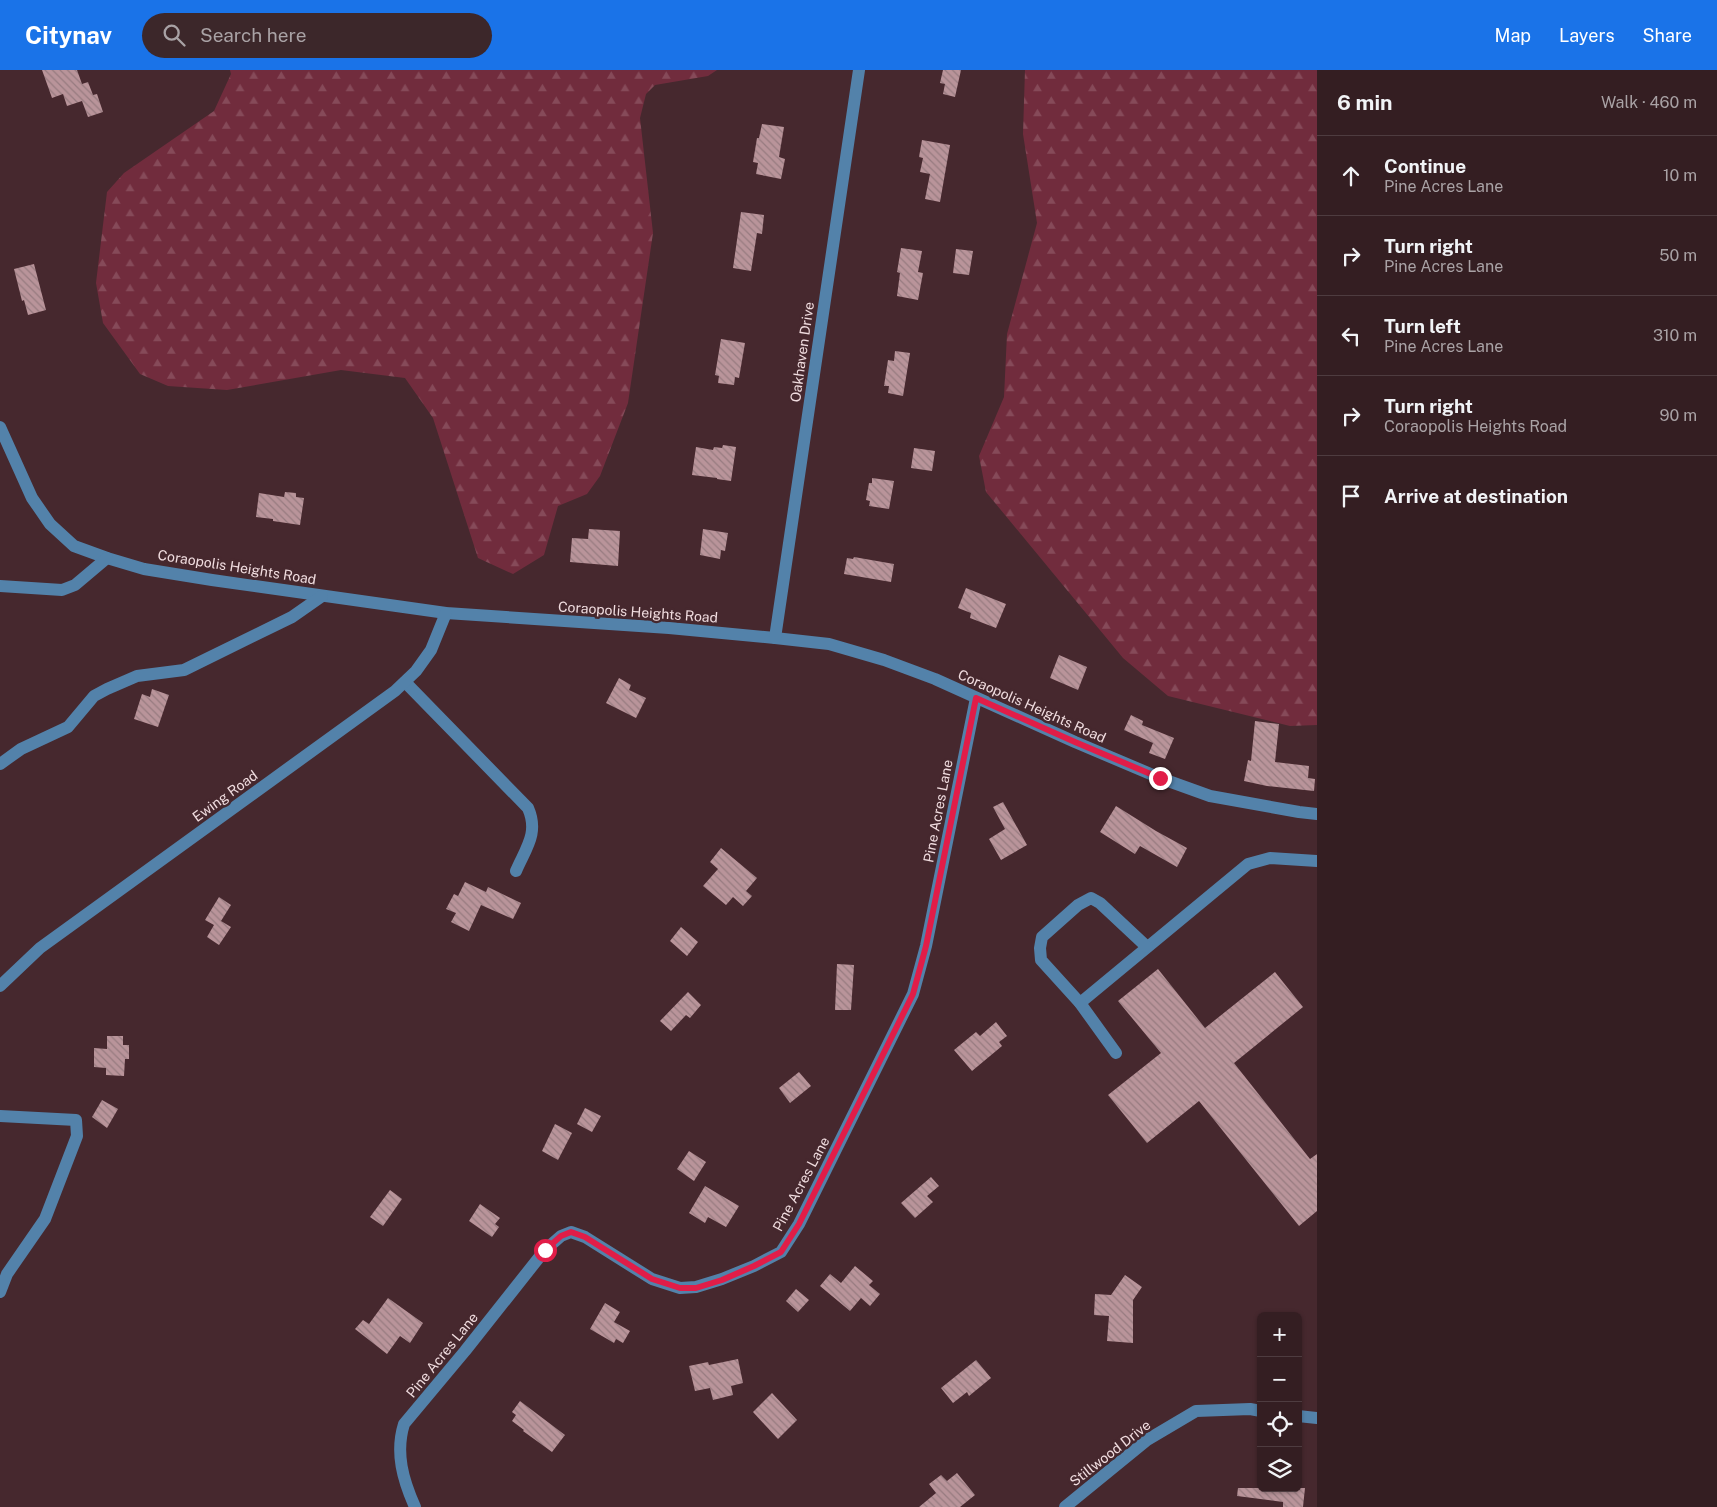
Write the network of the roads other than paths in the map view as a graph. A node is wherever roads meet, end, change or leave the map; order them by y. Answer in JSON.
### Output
{"nodes":[{"id":1,"x":859,"y":70,"type":"edge"},
{"id":2,"x":0,"y":427,"type":"edge"},
{"id":3,"x":107,"y":558,"type":"junction"},
{"id":4,"x":0,"y":586,"type":"edge"},
{"id":5,"x":322,"y":596,"type":"junction"},
{"id":6,"x":446,"y":613,"type":"junction"},
{"id":7,"x":776,"y":638,"type":"junction"},
{"id":8,"x":405,"y":682,"type":"junction"},
{"id":9,"x":976,"y":698,"type":"junction"},
{"id":10,"x":0,"y":764,"type":"edge"},
{"id":11,"x":1317,"y":814,"type":"edge"},
{"id":12,"x":1317,"y":861,"type":"edge"},
{"id":13,"x":516,"y":871,"type":"dead end"},
{"id":14,"x":1147,"y":947,"type":"junction"},
{"id":15,"x":0,"y":986,"type":"edge"},
{"id":16,"x":1080,"y":1002,"type":"junction"},
{"id":17,"x":1116,"y":1053,"type":"dead end"},
{"id":18,"x":0,"y":1116,"type":"edge"},
{"id":19,"x":0,"y":1292,"type":"edge"},
{"id":20,"x":1257,"y":1410,"type":"edge"},
{"id":21,"x":1302,"y":1416,"type":"edge"},
{"id":22,"x":1317,"y":1418,"type":"edge"},
{"id":23,"x":416,"y":1507,"type":"edge"},
{"id":24,"x":1065,"y":1507,"type":"edge"}],
"edges":[{"from":1,"to":7,"type":"street","name":"Oakhaven Drive"},
{"from":2,"to":3,"type":"street","name":"Coraopolis Heights Road"},
{"from":3,"to":4,"type":"street"},
{"from":3,"to":5,"type":"street","name":"Coraopolis Heights Road"},
{"from":5,"to":6,"type":"street","name":"Coraopolis Heights Road"},
{"from":5,"to":10,"type":"street"},
{"from":6,"to":7,"type":"street","name":"Coraopolis Heights Road"},
{"from":6,"to":8,"type":"street","name":"Ewing Road"},
{"from":7,"to":9,"type":"street","name":"Coraopolis Heights Road"},
{"from":8,"to":13,"type":"street"},
{"from":8,"to":15,"type":"street","name":"Ewing Road"},
{"from":9,"to":11,"type":"street","name":"Coraopolis Heights Road"},
{"from":9,"to":23,"type":"street","name":"Pine Acres Lane"},
{"from":12,"to":14,"type":"street"},
{"from":14,"to":16,"type":"street"},
{"from":14,"to":16,"type":"street"},
{"from":16,"to":17,"type":"street"},
{"from":18,"to":19,"type":"street"},
{"from":20,"to":24,"type":"street","name":"Stillwood Drive"},
{"from":21,"to":22,"type":"street"}]}
